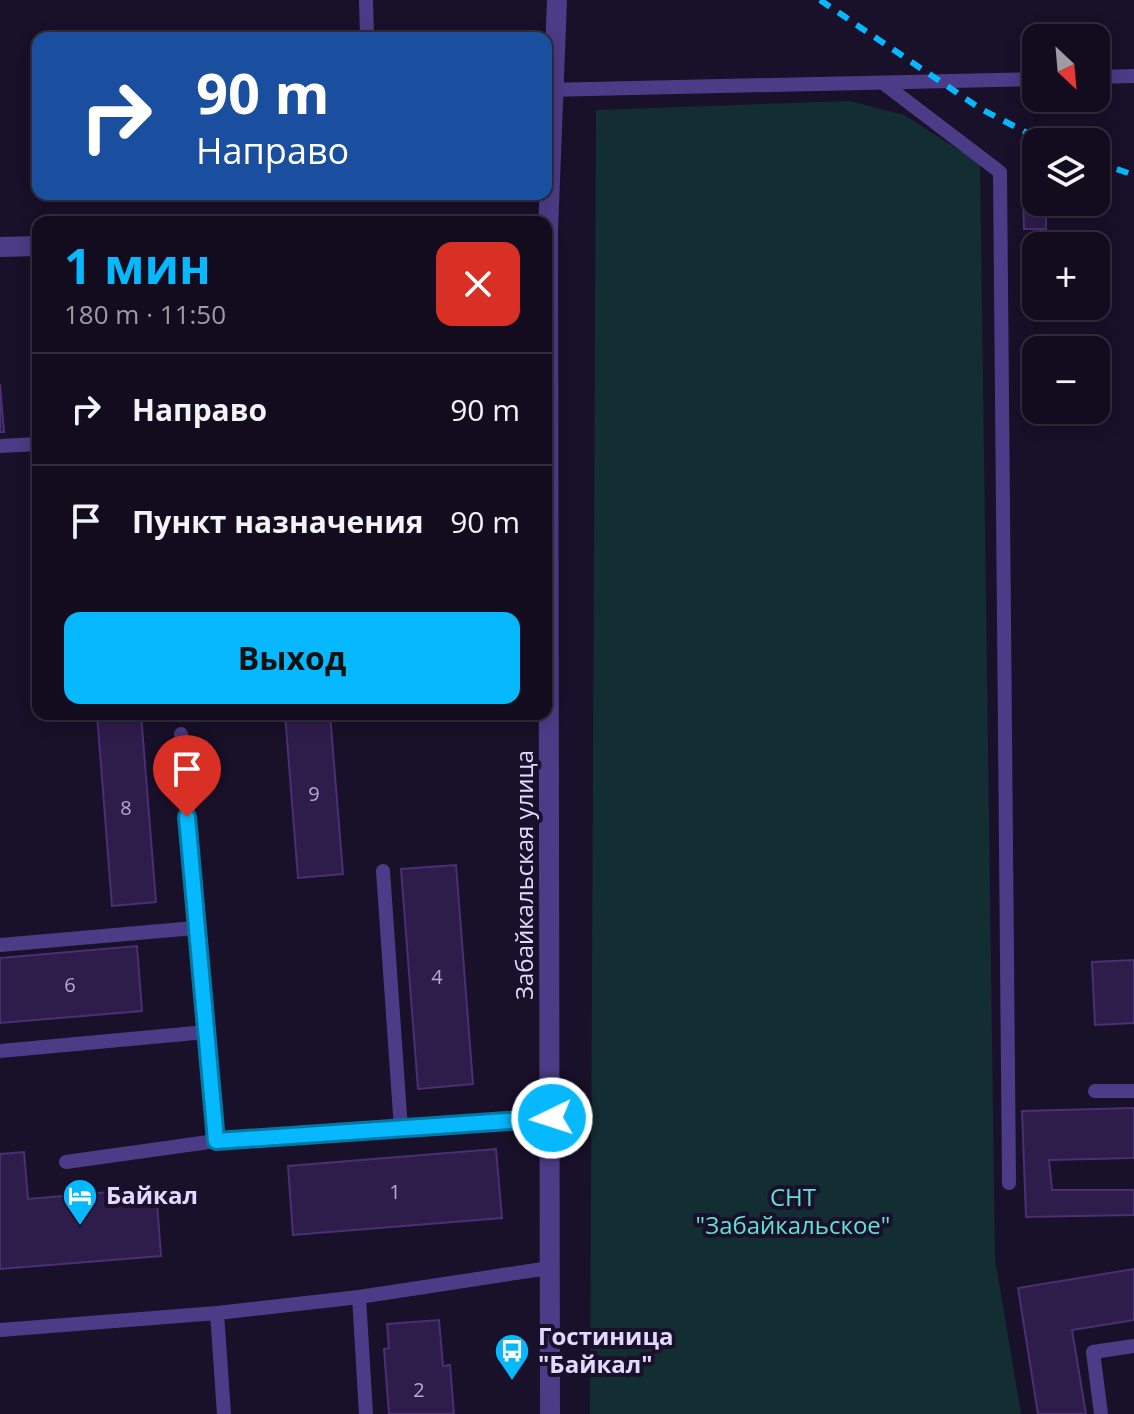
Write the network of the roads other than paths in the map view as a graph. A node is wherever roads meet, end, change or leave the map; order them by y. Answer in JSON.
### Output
{"nodes":[{"id":1,"x":366,"y":0,"type":"edge"},
{"id":2,"x":557,"y":0,"type":"edge"},
{"id":3,"x":367,"y":32,"type":"edge"},
{"id":4,"x":552,"y":56,"type":"edge"},
{"id":5,"x":1134,"y":76,"type":"edge"},
{"id":6,"x":1110,"y":77,"type":"edge"},
{"id":7,"x":1022,"y":79,"type":"edge"},
{"id":8,"x":883,"y":83,"type":"junction"},
{"id":9,"x":552,"y":90,"type":"edge"},
{"id":10,"x":32,"y":246,"type":"edge"},
{"id":11,"x":0,"y":247,"type":"edge"},
{"id":12,"x":32,"y":444,"type":"edge"},
{"id":13,"x":0,"y":446,"type":"edge"},
{"id":14,"x":550,"y":720,"type":"edge"},
{"id":15,"x":181,"y":734,"type":"dead end"},
{"id":16,"x":383,"y":871,"type":"dead end"},
{"id":17,"x":195,"y":928,"type":"junction"},
{"id":18,"x":0,"y":945,"type":"edge"},
{"id":19,"x":206,"y":1032,"type":"junction"},
{"id":20,"x":0,"y":1051,"type":"edge"},
{"id":21,"x":1095,"y":1091,"type":"dead end"},
{"id":22,"x":1134,"y":1091,"type":"edge"},
{"id":23,"x":552,"y":1118,"type":"junction"},
{"id":24,"x":401,"y":1129,"type":"junction"},
{"id":25,"x":216,"y":1141,"type":"junction"},
{"id":26,"x":66,"y":1162,"type":"dead end"},
{"id":27,"x":1009,"y":1183,"type":"dead end"},
{"id":28,"x":549,"y":1268,"type":"junction"},
{"id":29,"x":359,"y":1297,"type":"junction"},
{"id":30,"x":217,"y":1313,"type":"junction"},
{"id":31,"x":0,"y":1330,"type":"edge"},
{"id":32,"x":1134,"y":1346,"type":"edge"},
{"id":33,"x":224,"y":1414,"type":"edge"},
{"id":34,"x":366,"y":1414,"type":"edge"},
{"id":35,"x":550,"y":1414,"type":"edge"},
{"id":36,"x":1101,"y":1414,"type":"edge"}],
"edges":[{"from":1,"to":3,"type":"lane"},
{"from":2,"to":4,"type":"street","name":"Забайкальская улица"},
{"from":5,"to":6,"type":"lane"},
{"from":7,"to":8,"type":"lane"},
{"from":8,"to":9,"type":"lane"},
{"from":8,"to":27,"type":"lane"},
{"from":10,"to":11,"type":"street"},
{"from":12,"to":13,"type":"lane"},
{"from":14,"to":23,"type":"street","name":"Забайкальская улица"},
{"from":15,"to":17,"type":"lane"},
{"from":16,"to":24,"type":"lane"},
{"from":17,"to":18,"type":"lane"},
{"from":17,"to":19,"type":"lane"},
{"from":19,"to":20,"type":"lane"},
{"from":19,"to":25,"type":"lane"},
{"from":21,"to":22,"type":"lane"},
{"from":23,"to":24,"type":"lane"},
{"from":23,"to":28,"type":"street","name":"Забайкальская улица"},
{"from":24,"to":25,"type":"lane"},
{"from":25,"to":26,"type":"lane"},
{"from":28,"to":29,"type":"lane"},
{"from":28,"to":35,"type":"street","name":"Забайкальская улица"},
{"from":29,"to":30,"type":"lane"},
{"from":29,"to":34,"type":"lane"},
{"from":30,"to":31,"type":"lane"},
{"from":30,"to":33,"type":"lane"},
{"from":32,"to":36,"type":"lane"}]}
